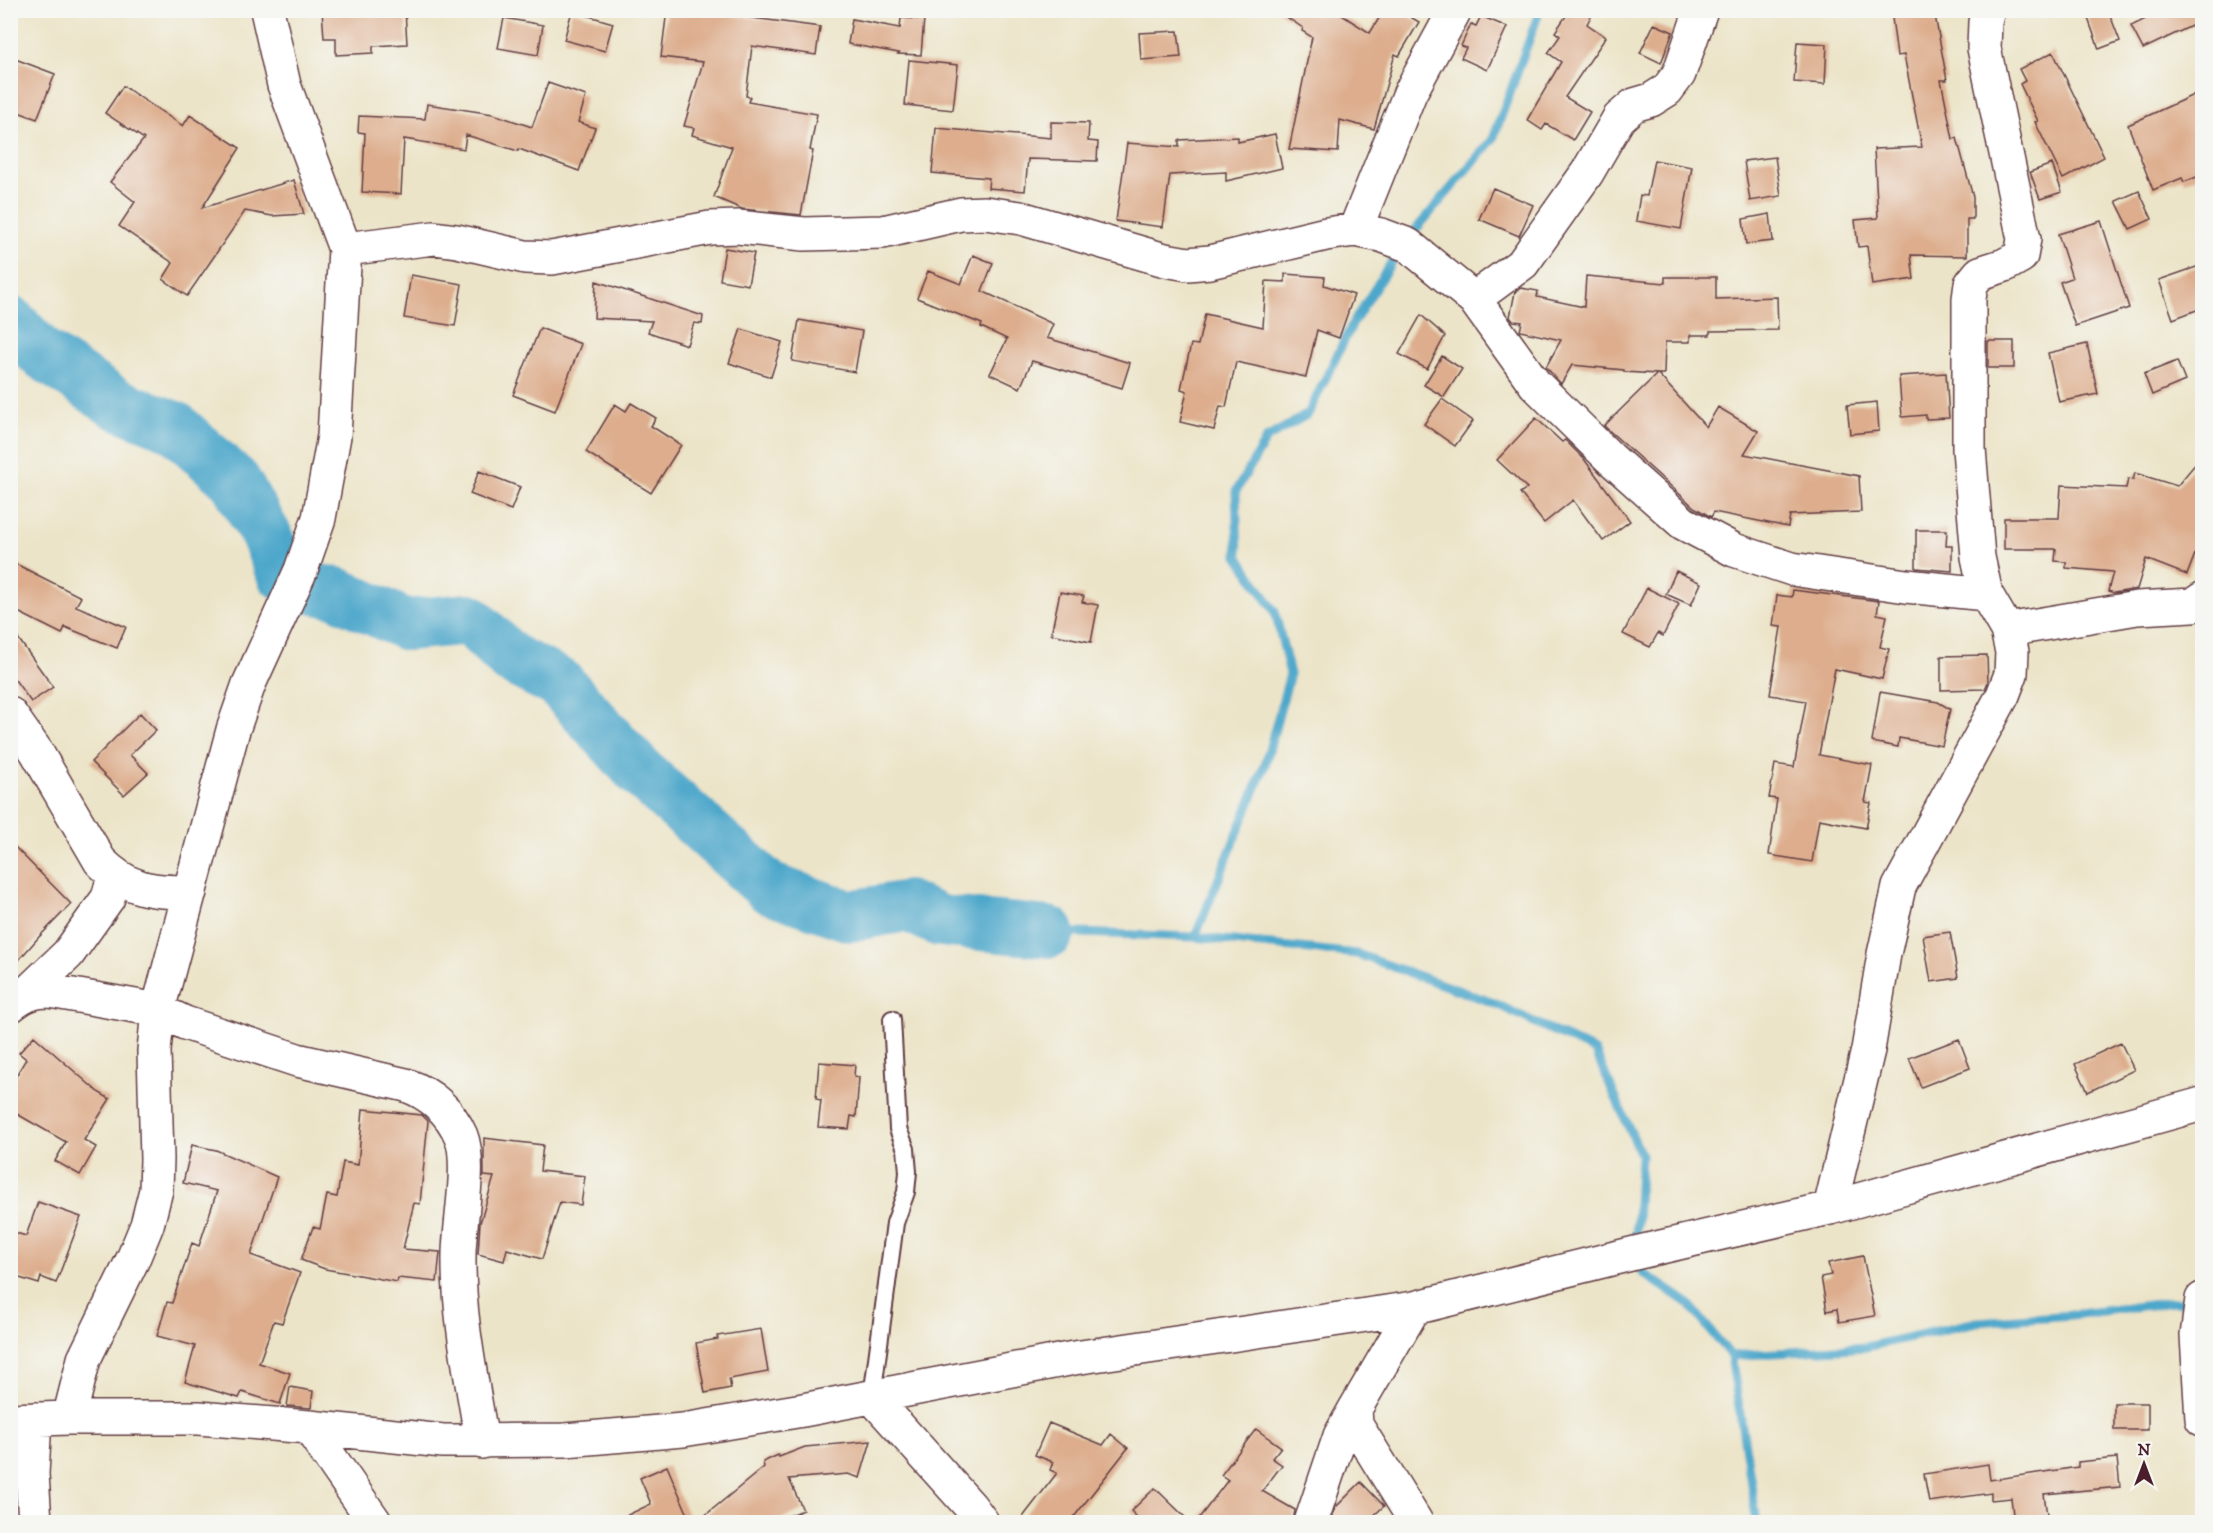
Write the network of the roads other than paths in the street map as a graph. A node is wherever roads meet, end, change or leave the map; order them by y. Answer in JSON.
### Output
{"nodes":[{"id":1,"x":267,"y":10,"type":"edge"},
{"id":2,"x":1455,"y":10,"type":"edge"},
{"id":3,"x":1701,"y":10,"type":"edge"},
{"id":4,"x":1988,"y":10,"type":"edge"},
{"id":5,"x":1355,"y":230,"type":"junction"},
{"id":6,"x":345,"y":249,"type":"junction"},
{"id":7,"x":1474,"y":299,"type":"junction"},
{"id":8,"x":1986,"y":594,"type":"junction"},
{"id":9,"x":2202,"y":599,"type":"edge"},
{"id":10,"x":2007,"y":630,"type":"junction"},
{"id":11,"x":10,"y":714,"type":"edge"},
{"id":12,"x":114,"y":876,"type":"junction"},
{"id":13,"x":190,"y":892,"type":"junction"},
{"id":14,"x":18,"y":1000,"type":"edge"},
{"id":15,"x":158,"y":1010,"type":"junction"},
{"id":16,"x":892,"y":1019,"type":"dead end"},
{"id":17,"x":2202,"y":1104,"type":"edge"},
{"id":18,"x":1830,"y":1208,"type":"junction"},
{"id":19,"x":2201,"y":1306,"type":"edge"},
{"id":20,"x":1414,"y":1308,"type":"junction"},
{"id":21,"x":872,"y":1397,"type":"junction"},
{"id":22,"x":1355,"y":1409,"type":"junction"},
{"id":23,"x":69,"y":1418,"type":"junction"},
{"id":24,"x":2202,"y":1419,"type":"edge"},
{"id":25,"x":23,"y":1420,"type":"edge"},
{"id":26,"x":309,"y":1427,"type":"junction"},
{"id":27,"x":482,"y":1442,"type":"junction"},
{"id":28,"x":35,"y":1522,"type":"edge"},
{"id":29,"x":375,"y":1522,"type":"edge"},
{"id":30,"x":982,"y":1522,"type":"edge"},
{"id":31,"x":1311,"y":1522,"type":"edge"},
{"id":32,"x":1416,"y":1522,"type":"edge"}],
"edges":[{"from":1,"to":6,"type":"street"},
{"from":2,"to":5,"type":"street"},
{"from":3,"to":7,"type":"street"},
{"from":4,"to":8,"type":"street"},
{"from":5,"to":6,"type":"street"},
{"from":5,"to":7,"type":"street"},
{"from":6,"to":13,"type":"street"},
{"from":7,"to":8,"type":"street"},
{"from":8,"to":10,"type":"street"},
{"from":9,"to":10,"type":"street"},
{"from":10,"to":18,"type":"street"},
{"from":11,"to":12,"type":"street"},
{"from":12,"to":13,"type":"street"},
{"from":12,"to":14,"type":"street"},
{"from":13,"to":15,"type":"street"},
{"from":14,"to":15,"type":"street"},
{"from":15,"to":23,"type":"street"},
{"from":15,"to":27,"type":"street"},
{"from":16,"to":21,"type":"lane"},
{"from":17,"to":18,"type":"street"},
{"from":18,"to":20,"type":"street"},
{"from":19,"to":24,"type":"street"},
{"from":20,"to":21,"type":"street"},
{"from":20,"to":22,"type":"street"},
{"from":21,"to":27,"type":"street"},
{"from":21,"to":30,"type":"street"},
{"from":22,"to":31,"type":"street"},
{"from":22,"to":32,"type":"street"},
{"from":23,"to":25,"type":"street"},
{"from":23,"to":26,"type":"street"},
{"from":25,"to":28,"type":"street"},
{"from":26,"to":27,"type":"street"},
{"from":26,"to":29,"type":"street"}]}
